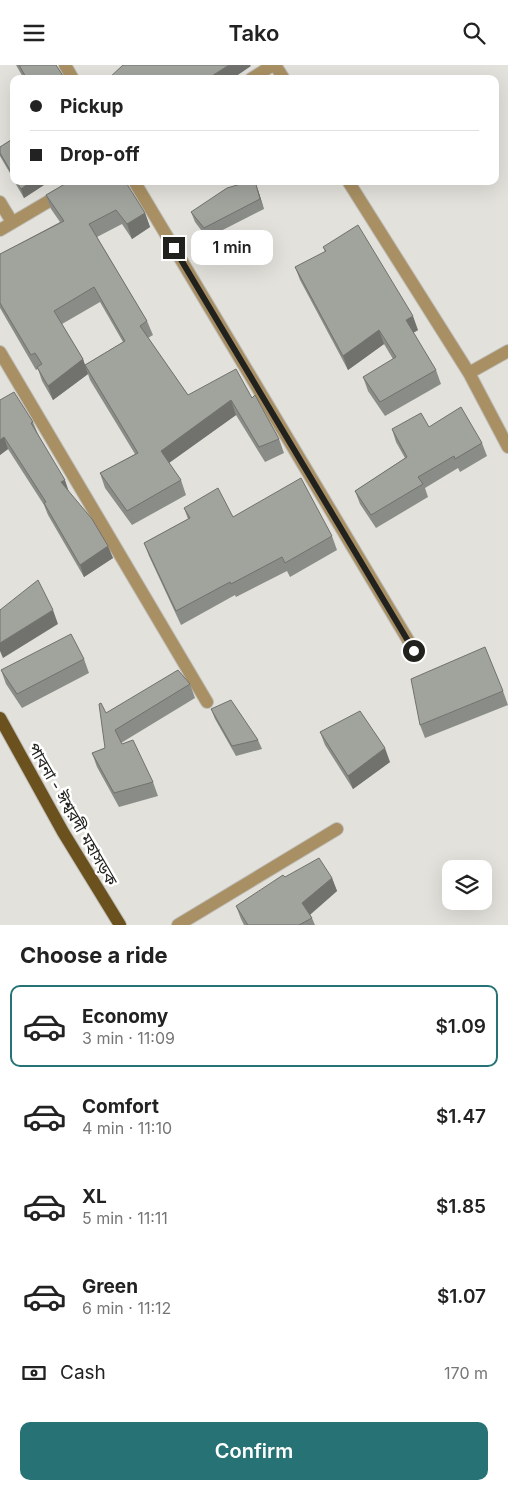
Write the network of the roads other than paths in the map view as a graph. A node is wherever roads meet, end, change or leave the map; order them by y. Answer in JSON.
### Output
{"nodes":[{"id":1,"x":274,"y":65,"type":"edge"},
{"id":2,"x":258,"y":75,"type":"edge"},
{"id":3,"x":76,"y":185,"type":"edge"},
{"id":4,"x":136,"y":185,"type":"edge"},
{"id":5,"x":351,"y":185,"type":"edge"},
{"id":6,"x":0,"y":202,"type":"edge"},
{"id":7,"x":12,"y":223,"type":"junction"},
{"id":8,"x":0,"y":230,"type":"edge"},
{"id":9,"x":508,"y":351,"type":"edge"},
{"id":10,"x":0,"y":352,"type":"edge"},
{"id":11,"x":469,"y":373,"type":"junction"},
{"id":12,"x":508,"y":447,"type":"edge"},
{"id":13,"x":414,"y":651,"type":"dead end"},
{"id":14,"x":207,"y":701,"type":"dead end"},
{"id":15,"x":0,"y":718,"type":"edge"},
{"id":16,"x":337,"y":829,"type":"dead end"},
{"id":17,"x":120,"y":925,"type":"edge"},
{"id":18,"x":178,"y":925,"type":"edge"}],
"edges":[{"from":1,"to":2,"type":"street"},
{"from":3,"to":7,"type":"street"},
{"from":4,"to":13,"type":"street"},
{"from":5,"to":11,"type":"street"},
{"from":6,"to":7,"type":"street"},
{"from":7,"to":8,"type":"street"},
{"from":9,"to":11,"type":"street"},
{"from":10,"to":14,"type":"street"},
{"from":11,"to":12,"type":"street"},
{"from":15,"to":17,"type":"main road","name":"পাবনা - ঈশ্বরদী মহাসড়ক"},
{"from":16,"to":18,"type":"street"}]}
